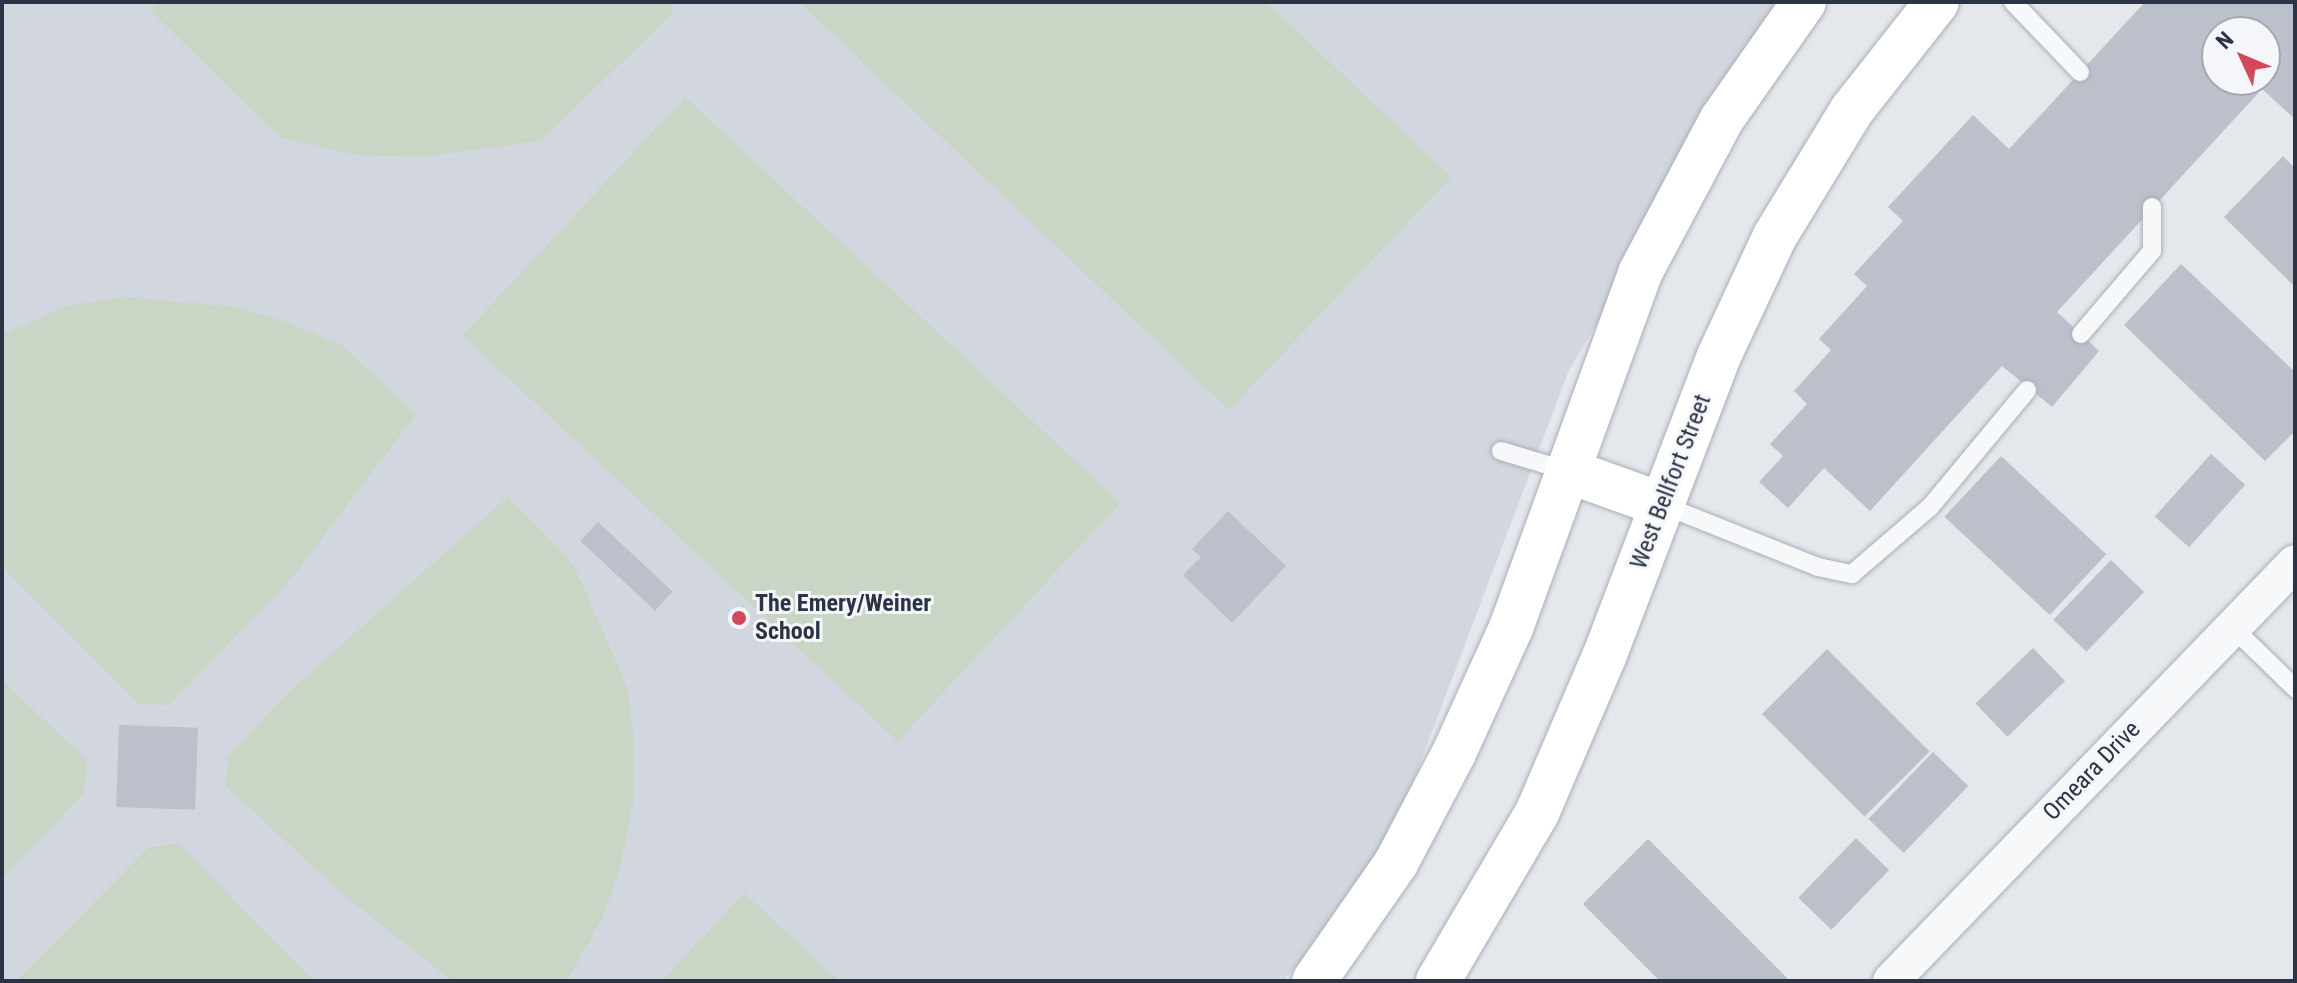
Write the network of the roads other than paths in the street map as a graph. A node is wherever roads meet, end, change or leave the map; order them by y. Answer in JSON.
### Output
{"nodes":[{"id":1,"x":1804,"y":2,"type":"edge"},
{"id":2,"x":1937,"y":2,"type":"edge"},
{"id":3,"x":2013,"y":2,"type":"edge"},
{"id":4,"x":2080,"y":72,"type":"dead end"},
{"id":5,"x":2152,"y":207,"type":"dead end"},
{"id":6,"x":2081,"y":334,"type":"dead end"},
{"id":7,"x":2027,"y":390,"type":"dead end"},
{"id":8,"x":1501,"y":451,"type":"dead end"},
{"id":9,"x":1568,"y":471,"type":"junction"},
{"id":10,"x":1663,"y":505,"type":"junction"},
{"id":11,"x":2295,"y":563,"type":"edge"},
{"id":12,"x":2232,"y":627,"type":"junction"},
{"id":13,"x":2295,"y":688,"type":"edge"},
{"id":14,"x":1314,"y":981,"type":"edge"},
{"id":15,"x":1438,"y":981,"type":"edge"},
{"id":16,"x":1891,"y":981,"type":"edge"}],
"edges":[{"from":1,"to":9,"type":"main road"},
{"from":2,"to":10,"type":"main road","name":"West Bellfort Street"},
{"from":3,"to":4,"type":"lane"},
{"from":5,"to":6,"type":"lane"},
{"from":7,"to":10,"type":"lane"},
{"from":8,"to":9,"type":"lane"},
{"from":9,"to":10,"type":"main road"},
{"from":9,"to":14,"type":"main road"},
{"from":10,"to":15,"type":"main road","name":"West Bellfort Street"},
{"from":11,"to":12,"type":"street","name":"Omeara Drive"},
{"from":12,"to":13,"type":"lane"},
{"from":12,"to":16,"type":"street","name":"Omeara Drive"}]}
